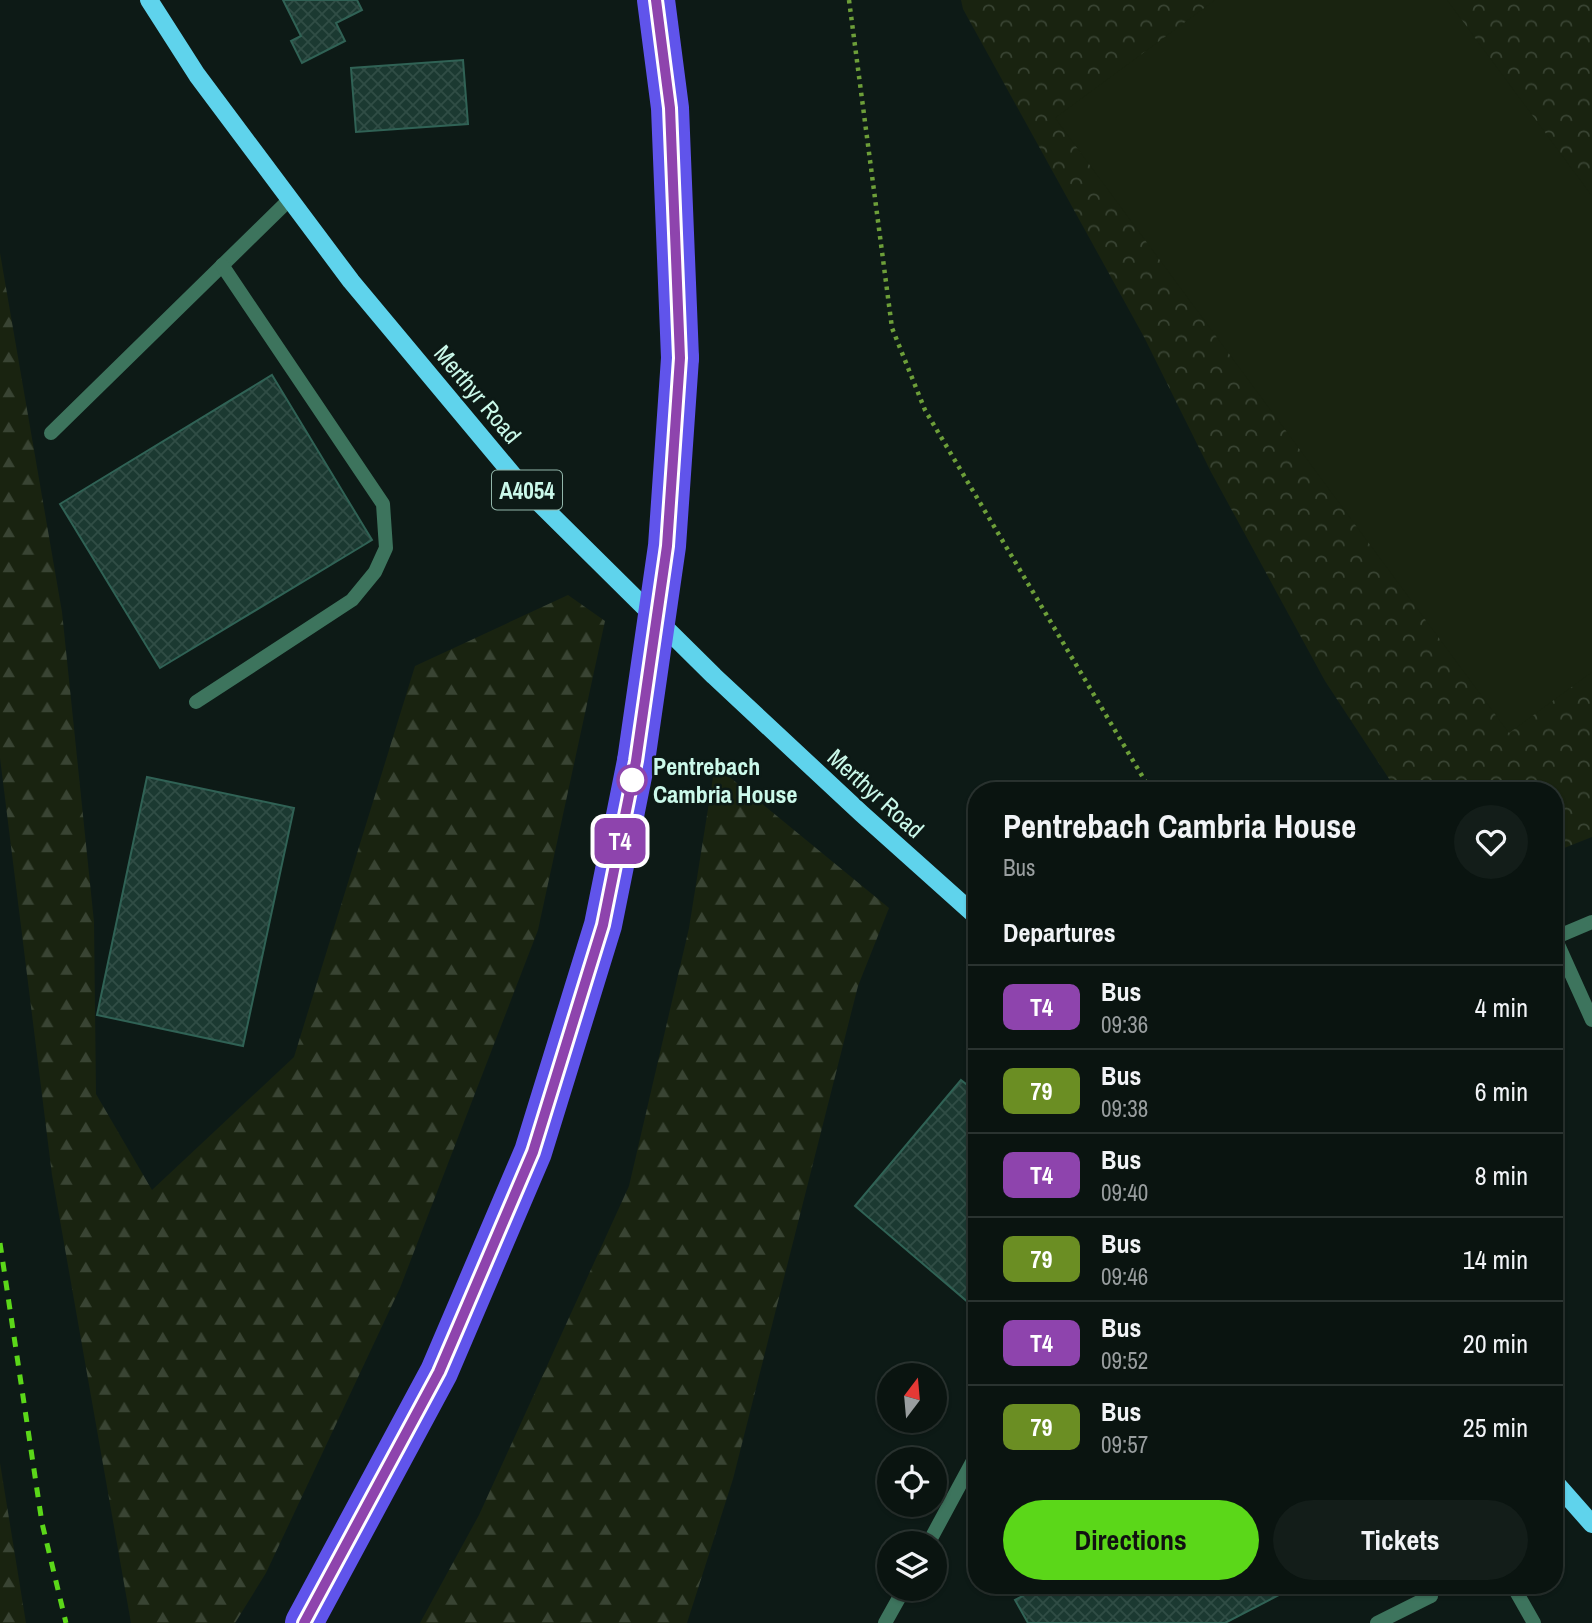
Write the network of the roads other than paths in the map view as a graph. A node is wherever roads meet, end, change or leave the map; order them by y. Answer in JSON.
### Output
{"nodes":[{"id":1,"x":149,"y":0,"type":"edge"},
{"id":2,"x":656,"y":0,"type":"edge"},
{"id":3,"x":290,"y":199,"type":"junction"},
{"id":4,"x":222,"y":265,"type":"junction"},
{"id":5,"x":51,"y":433,"type":"dead end"},
{"id":6,"x":196,"y":702,"type":"dead end"},
{"id":7,"x":968,"y":909,"type":"edge"},
{"id":8,"x":1592,"y":922,"type":"edge"},
{"id":9,"x":1563,"y":934,"type":"edge"},
{"id":10,"x":1563,"y":957,"type":"edge"},
{"id":11,"x":1592,"y":1020,"type":"edge"},
{"id":12,"x":968,"y":1470,"type":"edge"},
{"id":13,"x":1563,"y":1491,"type":"edge"},
{"id":14,"x":1592,"y":1524,"type":"edge"},
{"id":15,"x":935,"y":1531,"type":"edge"},
{"id":16,"x":1518,"y":1594,"type":"edge"},
{"id":17,"x":1431,"y":1595,"type":"dead end"},
{"id":18,"x":897,"y":1601,"type":"edge"},
{"id":19,"x":304,"y":1623,"type":"edge"},
{"id":20,"x":885,"y":1623,"type":"edge"},
{"id":21,"x":1377,"y":1623,"type":"edge"},
{"id":22,"x":1534,"y":1623,"type":"edge"}],
"edges":[{"from":1,"to":3,"type":"main road","name":"Merthyr Road","number":"A4054"},
{"from":2,"to":19,"type":"highway","bridge":true},
{"from":3,"to":4,"type":"street"},
{"from":3,"to":7,"type":"main road","name":"Merthyr Road","number":"A4054"},
{"from":4,"to":5,"type":"street"},
{"from":4,"to":6,"type":"street"},
{"from":8,"to":9,"type":"street"},
{"from":10,"to":11,"type":"street"},
{"from":12,"to":15,"type":"street"},
{"from":13,"to":14,"type":"main road"},
{"from":16,"to":22,"type":"street"},
{"from":17,"to":21,"type":"street"},
{"from":18,"to":20,"type":"street"}]}
